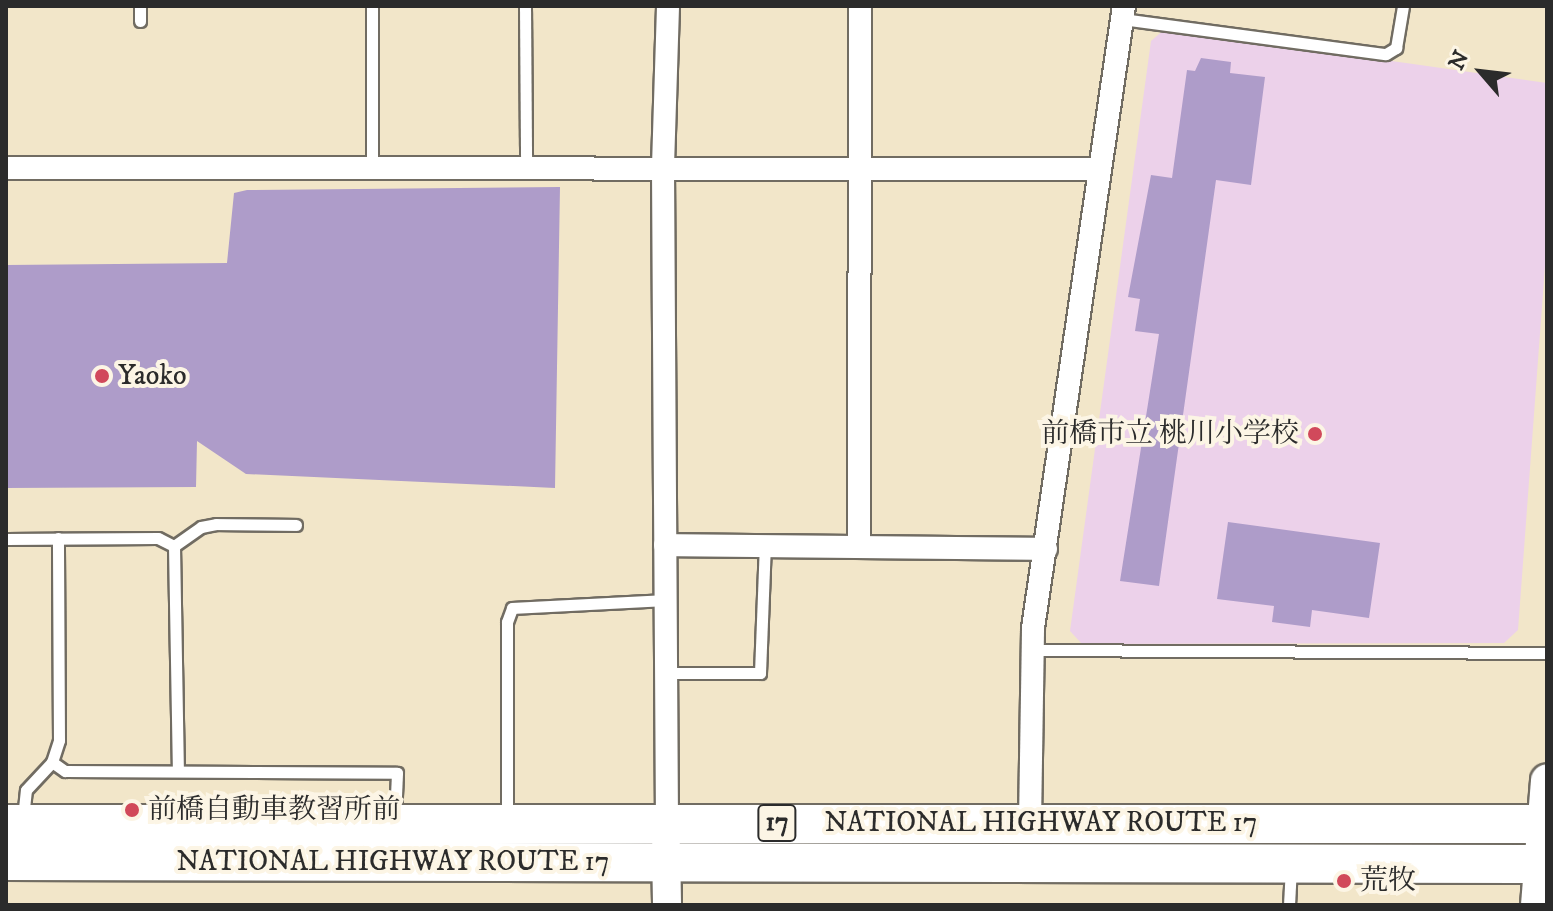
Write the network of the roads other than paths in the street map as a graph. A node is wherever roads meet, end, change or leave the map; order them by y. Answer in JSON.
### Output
{"nodes":[{"id":1,"x":140,"y":6,"type":"edge"},
{"id":2,"x":372,"y":6,"type":"edge"},
{"id":3,"x":525,"y":6,"type":"edge"},
{"id":4,"x":668,"y":6,"type":"edge"},
{"id":5,"x":860,"y":6,"type":"edge"},
{"id":6,"x":1403,"y":6,"type":"edge"},
{"id":7,"x":1123,"y":12,"type":"edge"},
{"id":8,"x":140,"y":21,"type":"dead end"},
{"id":9,"x":372,"y":166,"type":"junction"},
{"id":10,"x":526,"y":166,"type":"junction"},
{"id":11,"x":663,"y":166,"type":"junction"},
{"id":12,"x":859,"y":166,"type":"junction"},
{"id":13,"x":6,"y":168,"type":"edge"},
{"id":14,"x":1100,"y":169,"type":"junction"},
{"id":15,"x":296,"y":525,"type":"dead end"},
{"id":16,"x":58,"y":538,"type":"junction"},
{"id":17,"x":6,"y":539,"type":"edge"},
{"id":18,"x":665,"y":545,"type":"junction"},
{"id":19,"x":765,"y":545,"type":"junction"},
{"id":20,"x":859,"y":545,"type":"junction"},
{"id":21,"x":174,"y":546,"type":"junction"},
{"id":22,"x":1046,"y":549,"type":"junction"},
{"id":23,"x":666,"y":600,"type":"junction"},
{"id":24,"x":1031,"y":650,"type":"junction"},
{"id":25,"x":1547,"y":653,"type":"edge"},
{"id":26,"x":666,"y":673,"type":"junction"},
{"id":27,"x":52,"y":762,"type":"junction"},
{"id":28,"x":178,"y":771,"type":"junction"},
{"id":29,"x":1547,"y":780,"type":"edge"},
{"id":30,"x":1030,"y":822,"type":"junction"},
{"id":31,"x":15,"y":824,"type":"edge"},
{"id":32,"x":395,"y":824,"type":"junction"},
{"id":33,"x":507,"y":824,"type":"junction"},
{"id":34,"x":667,"y":824,"type":"junction"},
{"id":35,"x":1545,"y":824,"type":"edge"},
{"id":36,"x":6,"y":861,"type":"edge"},
{"id":37,"x":666,"y":862,"type":"junction"},
{"id":38,"x":1291,"y":864,"type":"junction"},
{"id":39,"x":1544,"y":864,"type":"edge"},
{"id":40,"x":667,"y":905,"type":"edge"},
{"id":41,"x":1289,"y":905,"type":"edge"},
{"id":42,"x":1537,"y":905,"type":"edge"}],
"edges":[{"from":1,"to":8,"type":"lane"},
{"from":2,"to":9,"type":"lane"},
{"from":3,"to":10,"type":"lane"},
{"from":4,"to":11,"type":"street"},
{"from":5,"to":12,"type":"street"},
{"from":6,"to":7,"type":"lane"},
{"from":7,"to":14,"type":"street"},
{"from":9,"to":10,"type":"street"},
{"from":9,"to":13,"type":"street"},
{"from":10,"to":11,"type":"street"},
{"from":11,"to":12,"type":"street"},
{"from":11,"to":18,"type":"street"},
{"from":12,"to":14,"type":"street"},
{"from":12,"to":20,"type":"street"},
{"from":14,"to":22,"type":"street"},
{"from":15,"to":21,"type":"lane"},
{"from":16,"to":17,"type":"lane"},
{"from":16,"to":21,"type":"lane"},
{"from":16,"to":27,"type":"lane"},
{"from":18,"to":19,"type":"street"},
{"from":18,"to":23,"type":"street"},
{"from":19,"to":20,"type":"street"},
{"from":19,"to":26,"type":"lane"},
{"from":20,"to":22,"type":"street"},
{"from":21,"to":28,"type":"lane"},
{"from":22,"to":24,"type":"street"},
{"from":23,"to":26,"type":"street"},
{"from":23,"to":33,"type":"lane"},
{"from":24,"to":25,"type":"lane"},
{"from":24,"to":30,"type":"street"},
{"from":26,"to":34,"type":"street"},
{"from":27,"to":28,"type":"lane"},
{"from":27,"to":31,"type":"lane"},
{"from":28,"to":32,"type":"lane"},
{"from":29,"to":35,"type":"main road"},
{"from":30,"to":34,"type":"highway","name":"NATIONAL HIGHWAY ROUTE 17","number":"17"},
{"from":30,"to":35,"type":"highway","name":"NATIONAL HIGHWAY ROUTE 17","number":"17"},
{"from":31,"to":32,"type":"highway","name":"NATIONAL HIGHWAY ROUTE 17","number":"17"},
{"from":32,"to":33,"type":"highway","name":"NATIONAL HIGHWAY ROUTE 17","number":"17"},
{"from":33,"to":34,"type":"highway","name":"NATIONAL HIGHWAY ROUTE 17","number":"17"},
{"from":34,"to":37,"type":"street"},
{"from":35,"to":39,"type":"main road"},
{"from":36,"to":37,"type":"highway","name":"NATIONAL HIGHWAY ROUTE 17","number":"17"},
{"from":37,"to":38,"type":"highway","name":"NATIONAL HIGHWAY ROUTE 17","number":"17"},
{"from":37,"to":40,"type":"street"},
{"from":38,"to":39,"type":"highway","name":"NATIONAL HIGHWAY ROUTE 17","number":"17"},
{"from":38,"to":41,"type":"lane"},
{"from":39,"to":42,"type":"main road"}]}
